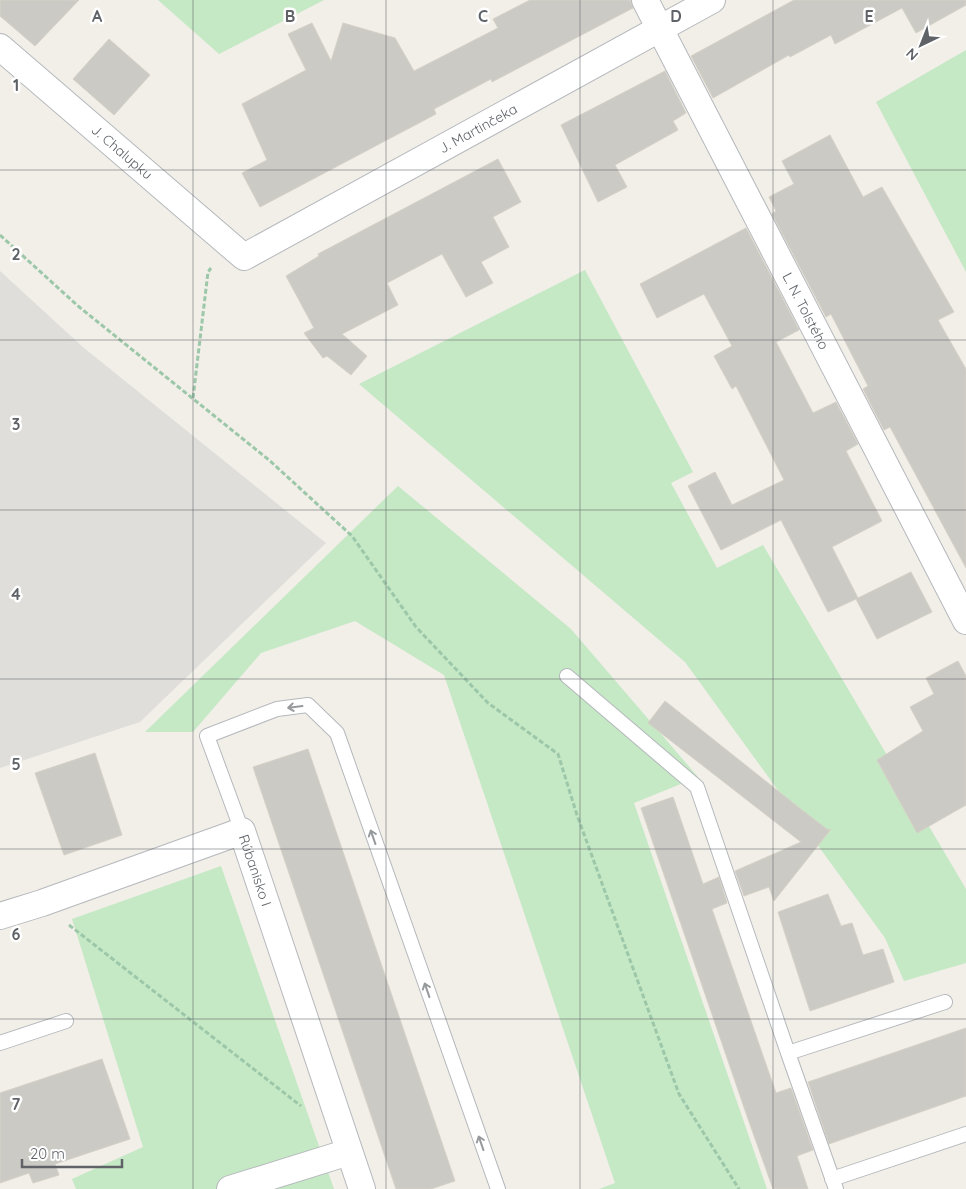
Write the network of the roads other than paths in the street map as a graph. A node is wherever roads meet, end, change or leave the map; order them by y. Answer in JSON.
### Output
{"nodes":[{"id":1,"x":645,"y":0,"type":"edge"},
{"id":2,"x":712,"y":0,"type":"edge"},
{"id":3,"x":660,"y":29,"type":"junction"},
{"id":4,"x":0,"y":47,"type":"edge"},
{"id":5,"x":236,"y":250,"type":"joint"},
{"id":6,"x":966,"y":622,"type":"edge"},
{"id":7,"x":567,"y":676,"type":"dead end"},
{"id":8,"x":242,"y":831,"type":"junction"},
{"id":9,"x":0,"y":916,"type":"edge"},
{"id":10,"x":945,"y":1002,"type":"dead end"},
{"id":11,"x":66,"y":1021,"type":"dead end"},
{"id":12,"x":0,"y":1043,"type":"edge"},
{"id":13,"x":788,"y":1053,"type":"junction"},
{"id":14,"x":966,"y":1134,"type":"edge"},
{"id":15,"x":349,"y":1152,"type":"junction"},
{"id":16,"x":834,"y":1184,"type":"edge"},
{"id":17,"x":230,"y":1189,"type":"edge"},
{"id":18,"x":362,"y":1189,"type":"edge"},
{"id":19,"x":498,"y":1189,"type":"edge"}],
"edges":[{"from":1,"to":3,"type":"street","name":"L. N. Tolstého"},
{"from":2,"to":3,"type":"street","name":"J. Martinčeka"},
{"from":3,"to":5,"type":"street","name":"J. Martinčeka"},
{"from":3,"to":6,"type":"street","name":"L. N. Tolstého"},
{"from":4,"to":5,"type":"street","name":"J. Chalupku"},
{"from":7,"to":13,"type":"lane"},
{"from":8,"to":9,"type":"street","name":"Rúbanisko I"},
{"from":8,"to":15,"type":"street","name":"Rúbanisko I"},
{"from":19,"to":8,"type":"lane","one_way":true},
{"from":10,"to":13,"type":"lane"},
{"from":11,"to":12,"type":"lane"},
{"from":13,"to":16,"type":"lane"},
{"from":14,"to":16,"type":"lane"},
{"from":15,"to":17,"type":"street"},
{"from":15,"to":18,"type":"street","name":"Rúbanisko I"}]}
